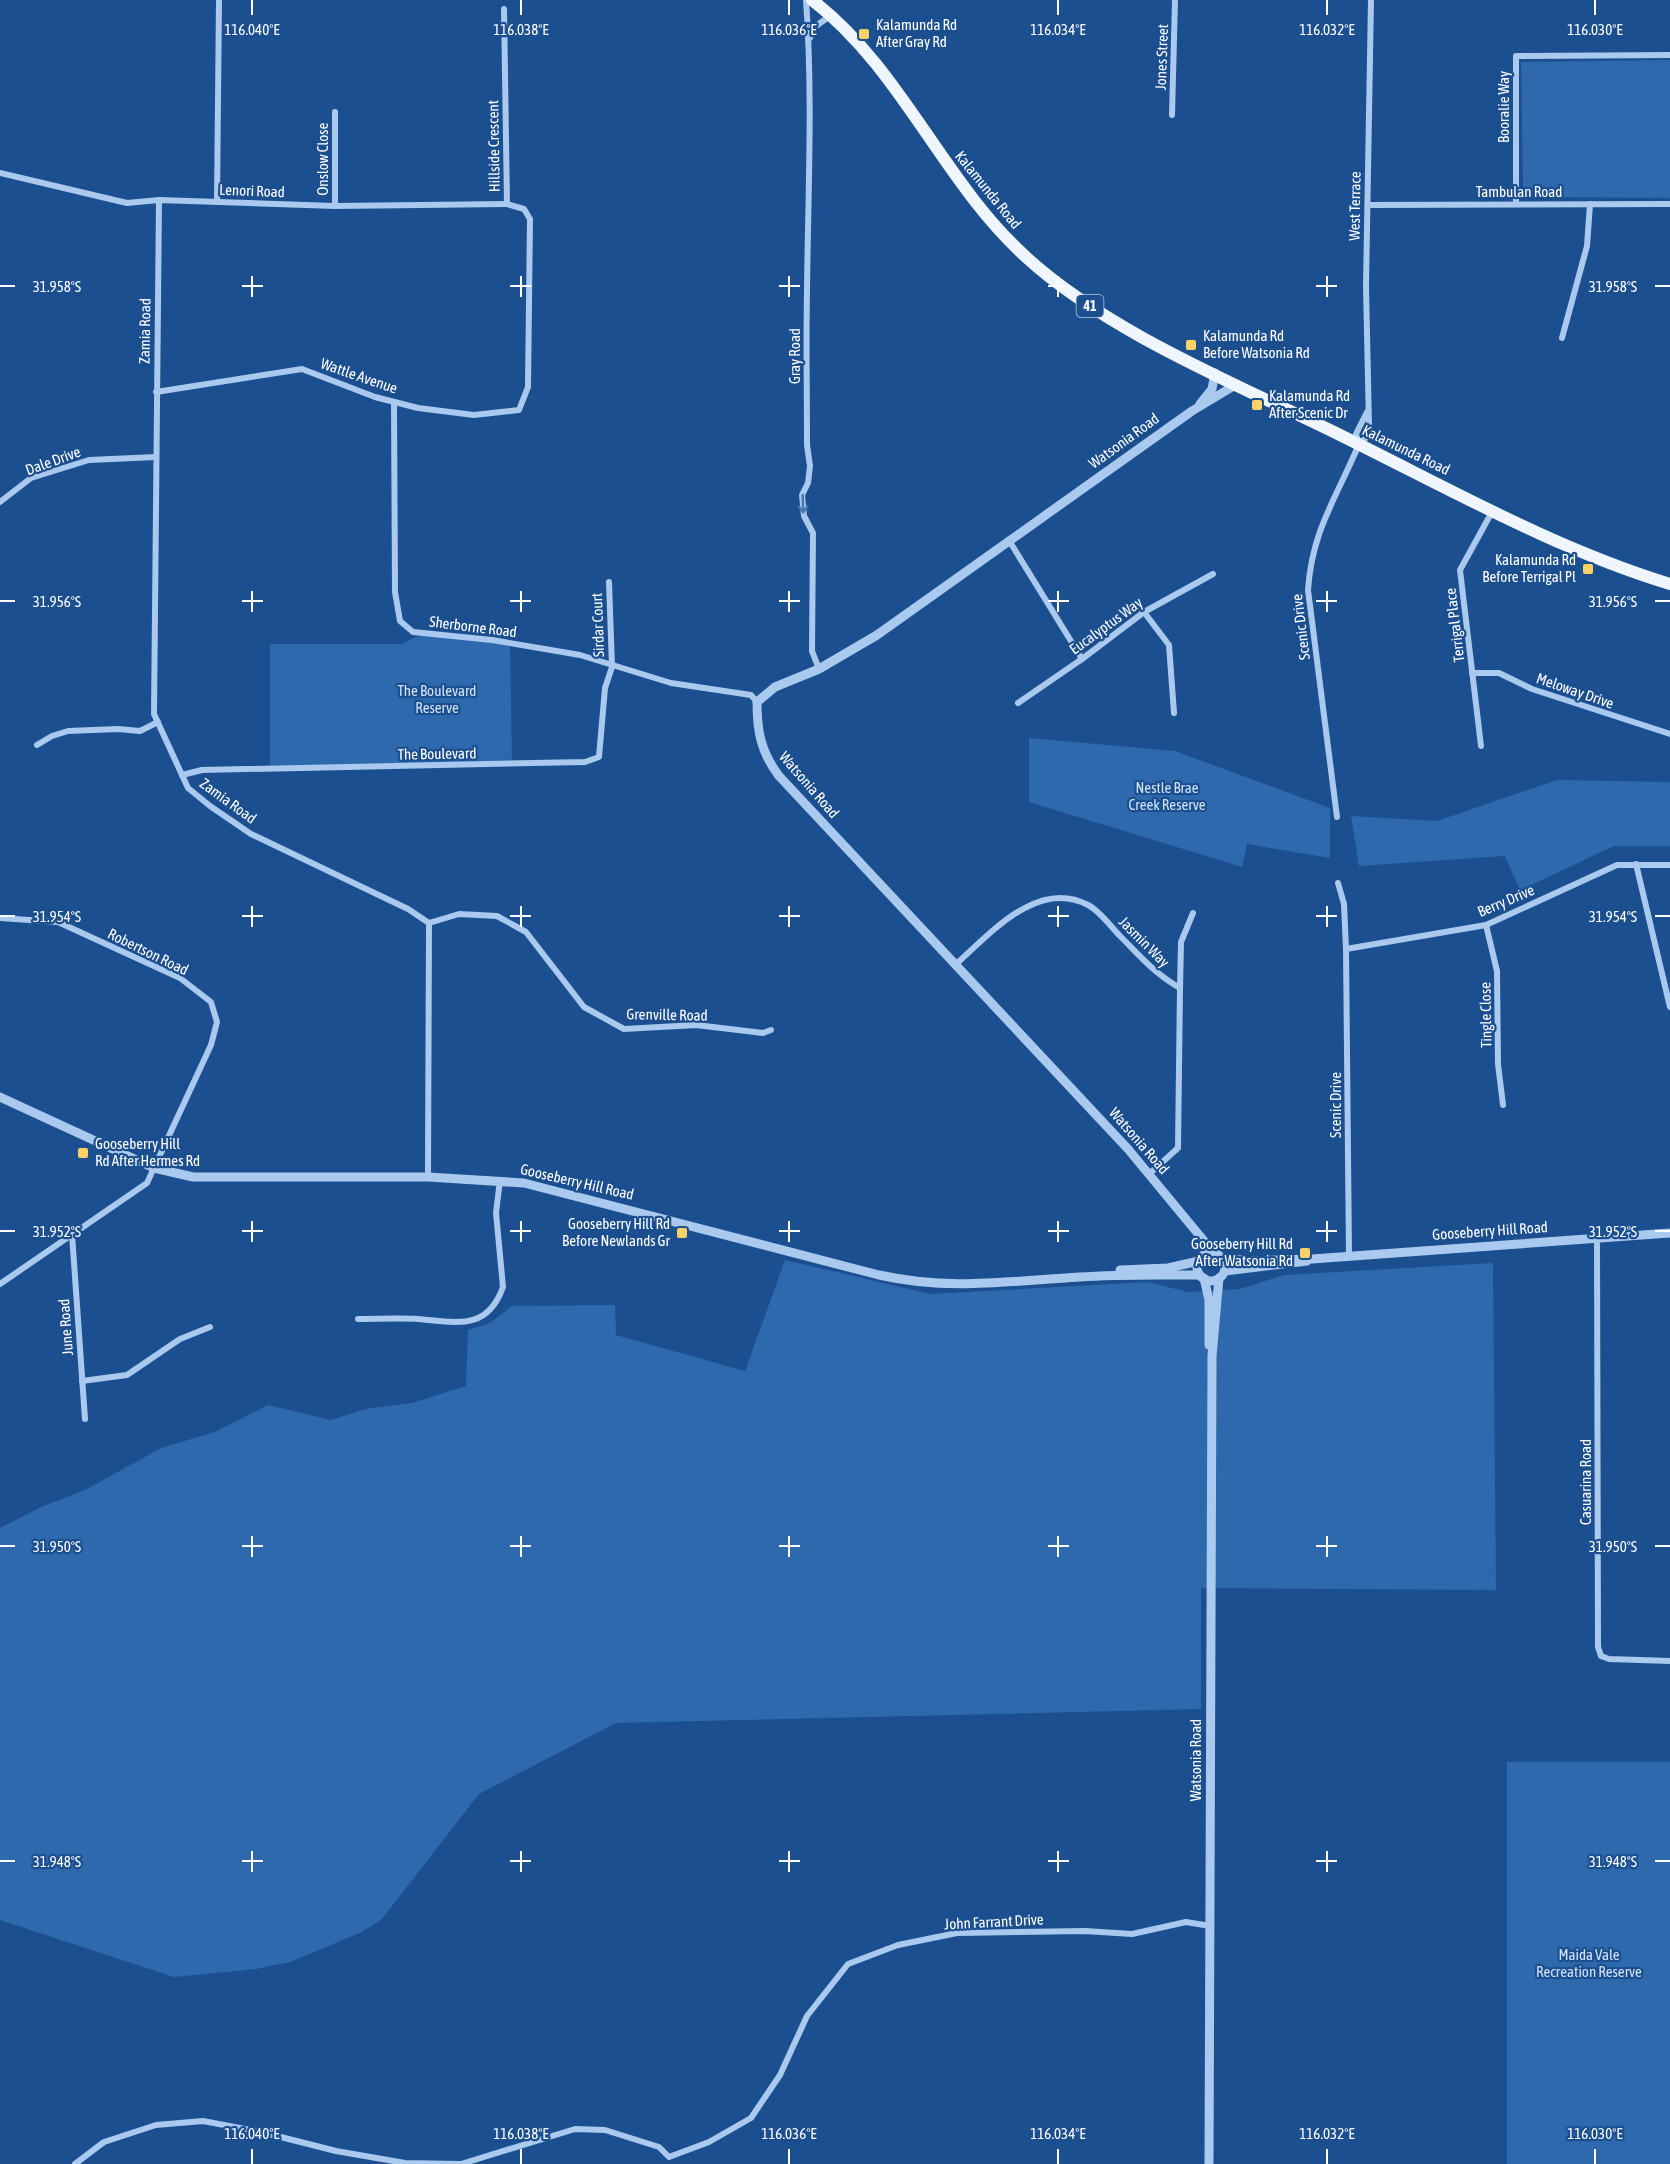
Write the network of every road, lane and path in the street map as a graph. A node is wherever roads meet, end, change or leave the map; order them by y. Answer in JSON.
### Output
{"nodes":[{"id":1,"x":219,"y":0,"type":"edge"},
{"id":2,"x":806,"y":0,"type":"edge"},
{"id":3,"x":812,"y":0,"type":"edge"},
{"id":4,"x":1175,"y":0,"type":"edge"},
{"id":5,"x":1371,"y":0,"type":"edge"},
{"id":6,"x":504,"y":9,"type":"dead end"},
{"id":7,"x":831,"y":15,"type":"junction"},
{"id":8,"x":810,"y":38,"type":"junction"},
{"id":9,"x":1670,"y":55,"type":"edge"},
{"id":10,"x":335,"y":112,"type":"dead end"},
{"id":11,"x":1172,"y":115,"type":"dead end"},
{"id":12,"x":0,"y":173,"type":"edge"},
{"id":13,"x":159,"y":200,"type":"junction"},
{"id":14,"x":217,"y":201,"type":"junction"},
{"id":15,"x":507,"y":204,"type":"junction"},
{"id":16,"x":1516,"y":204,"type":"junction"},
{"id":17,"x":1590,"y":204,"type":"junction"},
{"id":18,"x":1670,"y":204,"type":"edge"},
{"id":19,"x":1368,"y":205,"type":"junction"},
{"id":20,"x":335,"y":206,"type":"junction"},
{"id":21,"x":1562,"y":338,"type":"dead end"},
{"id":22,"x":1215,"y":373,"type":"junction"},
{"id":23,"x":1237,"y":384,"type":"junction"},
{"id":24,"x":156,"y":392,"type":"junction"},
{"id":25,"x":394,"y":402,"type":"junction"},
{"id":26,"x":519,"y":410,"type":"joint"},
{"id":27,"x":1192,"y":411,"type":"junction"},
{"id":28,"x":1367,"y":412,"type":"junction"},
{"id":29,"x":1359,"y":444,"type":"junction"},
{"id":30,"x":156,"y":457,"type":"junction"},
{"id":31,"x":0,"y":502,"type":"edge"},
{"id":32,"x":1493,"y":510,"type":"junction"},
{"id":33,"x":1010,"y":542,"type":"junction"},
{"id":34,"x":1213,"y":574,"type":"dead end"},
{"id":35,"x":609,"y":582,"type":"dead end"},
{"id":36,"x":1670,"y":584,"type":"edge"},
{"id":37,"x":1144,"y":612,"type":"junction"},
{"id":38,"x":1082,"y":659,"type":"junction"},
{"id":39,"x":612,"y":667,"type":"junction"},
{"id":40,"x":819,"y":669,"type":"junction"},
{"id":41,"x":1472,"y":673,"type":"junction"},
{"id":42,"x":757,"y":702,"type":"junction"},
{"id":43,"x":1018,"y":703,"type":"dead end"},
{"id":44,"x":1174,"y":713,"type":"dead end"},
{"id":45,"x":158,"y":722,"type":"junction"},
{"id":46,"x":1670,"y":734,"type":"edge"},
{"id":47,"x":37,"y":745,"type":"dead end"},
{"id":48,"x":1481,"y":746,"type":"dead end"},
{"id":49,"x":182,"y":775,"type":"junction"},
{"id":50,"x":1337,"y":817,"type":"dead end"},
{"id":51,"x":1636,"y":864,"type":"junction"},
{"id":52,"x":1670,"y":866,"type":"edge"},
{"id":53,"x":1338,"y":883,"type":"dead end"},
{"id":54,"x":1193,"y":913,"type":"dead end"},
{"id":55,"x":0,"y":918,"type":"edge"},
{"id":56,"x":429,"y":923,"type":"junction"},
{"id":57,"x":1486,"y":925,"type":"junction"},
{"id":58,"x":1346,"y":949,"type":"junction"},
{"id":59,"x":955,"y":965,"type":"junction"},
{"id":60,"x":1180,"y":988,"type":"junction"},
{"id":61,"x":1670,"y":1007,"type":"edge"},
{"id":62,"x":771,"y":1030,"type":"dead end"},
{"id":63,"x":0,"y":1097,"type":"edge"},
{"id":64,"x":1503,"y":1105,"type":"dead end"},
{"id":65,"x":154,"y":1168,"type":"junction"},
{"id":66,"x":1148,"y":1175,"type":"junction"},
{"id":67,"x":428,"y":1177,"type":"junction"},
{"id":68,"x":500,"y":1180,"type":"junction"},
{"id":69,"x":1198,"y":1233,"type":"junction"},
{"id":70,"x":1670,"y":1233,"type":"edge"},
{"id":71,"x":72,"y":1234,"type":"junction"},
{"id":72,"x":1598,"y":1238,"type":"junction"},
{"id":73,"x":1218,"y":1256,"type":"junction"},
{"id":74,"x":1349,"y":1256,"type":"junction"},
{"id":75,"x":1199,"y":1260,"type":"junction"},
{"id":76,"x":1312,"y":1260,"type":"junction"},
{"id":77,"x":1222,"y":1274,"type":"junction"},
{"id":78,"x":1202,"y":1276,"type":"junction"},
{"id":79,"x":1082,"y":1277,"type":"junction"},
{"id":80,"x":0,"y":1284,"type":"edge"},
{"id":81,"x":358,"y":1319,"type":"dead end"},
{"id":82,"x":210,"y":1327,"type":"dead end"},
{"id":83,"x":1212,"y":1356,"type":"junction"},
{"id":84,"x":82,"y":1381,"type":"junction"},
{"id":85,"x":85,"y":1419,"type":"dead end"},
{"id":86,"x":1670,"y":1661,"type":"edge"},
{"id":87,"x":1210,"y":1926,"type":"junction"},
{"id":88,"x":669,"y":2161,"type":"edge"},
{"id":89,"x":75,"y":2164,"type":"edge"},
{"id":90,"x":1209,"y":2164,"type":"edge"}],
"edges":[{"from":1,"to":14,"type":"street"},
{"from":2,"to":8,"type":"street","name":"Gray Road"},
{"from":3,"to":7,"type":"main road","name":"Kalamunda Road","number":"41"},
{"from":4,"to":11,"type":"street","name":"Jones Street"},
{"from":5,"to":19,"type":"street","name":"West Terrace"},
{"from":6,"to":15,"type":"street","name":"Hillside Crescent"},
{"from":7,"to":8,"type":"street"},
{"from":7,"to":22,"type":"main road","name":"Kalamunda Road","number":"41"},
{"from":8,"to":40,"type":"street","name":"Gray Road","one_way":true},
{"from":9,"to":16,"type":"street","name":"Booralie Way"},
{"from":10,"to":20,"type":"street","name":"Onslow Close"},
{"from":12,"to":13,"type":"street","name":"Lenori Road"},
{"from":13,"to":14,"type":"street","name":"Lenori Road"},
{"from":13,"to":24,"type":"street","name":"Zamia Road"},
{"from":14,"to":20,"type":"street","name":"Lenori Road"},
{"from":15,"to":20,"type":"street","name":"Lenori Road"},
{"from":15,"to":26,"type":"street","name":"Hillside Crescent"},
{"from":16,"to":17,"type":"street","name":"Tambulan Road"},
{"from":16,"to":19,"type":"street","name":"Tambulan Road"},
{"from":17,"to":18,"type":"street","name":"Tambulan Road"},
{"from":17,"to":21,"type":"street"},
{"from":19,"to":28,"type":"street","name":"West Terrace"},
{"from":22,"to":23,"type":"main road","name":"Kalamunda Road","number":"41"},
{"from":22,"to":27,"type":"street","name":"Watsonia Road"},
{"from":23,"to":27,"type":"street","name":"Watsonia Road"},
{"from":23,"to":29,"type":"main road","name":"Kalamunda Road","number":"41"},
{"from":24,"to":25,"type":"street","name":"Wattle Avenue"},
{"from":24,"to":30,"type":"street","name":"Zamia Road"},
{"from":25,"to":26,"type":"street","name":"Wattle Avenue"},
{"from":25,"to":39,"type":"street","name":"Sherborne Road"},
{"from":27,"to":33,"type":"street","name":"Watsonia Road"},
{"from":28,"to":29,"type":"street","name":"West Terrace"},
{"from":28,"to":29,"type":"street","name":"West Terrace"},
{"from":29,"to":32,"type":"main road","name":"Kalamunda Road","number":"41"},
{"from":29,"to":50,"type":"street","name":"Scenic Drive"},
{"from":30,"to":31,"type":"street","name":"Dale Drive"},
{"from":30,"to":45,"type":"street","name":"Zamia Road"},
{"from":32,"to":36,"type":"main road","name":"Kalamunda Road","number":"41"},
{"from":32,"to":41,"type":"street","name":"Terrigal Place"},
{"from":33,"to":38,"type":"street"},
{"from":33,"to":40,"type":"street","name":"Watsonia Road"},
{"from":34,"to":37,"type":"street","name":"Eucalyptus Way"},
{"from":35,"to":39,"type":"street","name":"Sirdar Court"},
{"from":37,"to":38,"type":"street","name":"Eucalyptus Way"},
{"from":37,"to":44,"type":"street"},
{"from":38,"to":43,"type":"street","name":"Eucalyptus Way"},
{"from":39,"to":42,"type":"street","name":"Sherborne Road"},
{"from":39,"to":49,"type":"street","name":"The Boulevard"},
{"from":40,"to":42,"type":"street","name":"Watsonia Road"},
{"from":41,"to":46,"type":"street","name":"Meloway Drive"},
{"from":41,"to":48,"type":"street","name":"Terrigal Place"},
{"from":42,"to":59,"type":"street","name":"Watsonia Road"},
{"from":45,"to":47,"type":"street"},
{"from":45,"to":49,"type":"street","name":"Zamia Road"},
{"from":49,"to":56,"type":"street","name":"Zamia Road"},
{"from":51,"to":52,"type":"street","name":"Berry Drive"},
{"from":51,"to":57,"type":"street","name":"Berry Drive"},
{"from":51,"to":61,"type":"street"},
{"from":53,"to":58,"type":"street","name":"Scenic Drive"},
{"from":54,"to":60,"type":"street"},
{"from":55,"to":65,"type":"street","name":"Robertson Road"},
{"from":56,"to":62,"type":"street","name":"Grenville Road"},
{"from":56,"to":67,"type":"street"},
{"from":57,"to":58,"type":"street","name":"Berry Drive"},
{"from":57,"to":64,"type":"street","name":"Tingle Close"},
{"from":58,"to":74,"type":"street","name":"Scenic Drive"},
{"from":59,"to":60,"type":"street","name":"Jasmin Way"},
{"from":59,"to":66,"type":"street","name":"Watsonia Road"},
{"from":60,"to":66,"type":"street"},
{"from":63,"to":65,"type":"street","name":"Gooseberry Hill Road"},
{"from":65,"to":67,"type":"street","name":"Gooseberry Hill Road"},
{"from":65,"to":71,"type":"street","name":"Robertson Road"},
{"from":66,"to":69,"type":"street","name":"Watsonia Road"},
{"from":67,"to":68,"type":"street","name":"Gooseberry Hill Road"},
{"from":68,"to":79,"type":"street","name":"Gooseberry Hill Road"},
{"from":68,"to":81,"type":"street"},
{"from":69,"to":73,"type":"street","name":"Watsonia Road"},
{"from":69,"to":75,"type":"street"},
{"from":70,"to":72,"type":"street","name":"Gooseberry Hill Road"},
{"from":71,"to":80,"type":"street","name":"Robertson Road"},
{"from":71,"to":84,"type":"street","name":"June Road"},
{"from":72,"to":74,"type":"street","name":"Gooseberry Hill Road"},
{"from":72,"to":86,"type":"street","name":"Casuarina Road"},
{"from":73,"to":75,"type":"street","name":"Gooseberry Hill Road"},
{"from":73,"to":76,"type":"street","name":"Gooseberry Hill Road"},
{"from":73,"to":77,"type":"street","name":"Watsonia Road"},
{"from":74,"to":76,"type":"street","name":"Gooseberry Hill Road"},
{"from":75,"to":78,"type":"street","name":"Watsonia Road"},
{"from":75,"to":79,"type":"street","name":"Gooseberry Hill Road"},
{"from":76,"to":77,"type":"street","name":"Gooseberry Hill Road"},
{"from":77,"to":78,"type":"street","name":"Gooseberry Hill Road"},
{"from":77,"to":83,"type":"street","name":"Watsonia Road"},
{"from":78,"to":79,"type":"street","name":"Gooseberry Hill Road"},
{"from":78,"to":83,"type":"street","name":"Watsonia Road"},
{"from":82,"to":84,"type":"street"},
{"from":83,"to":87,"type":"street","name":"Watsonia Road"},
{"from":84,"to":85,"type":"street","name":"June Road"},
{"from":87,"to":88,"type":"street","name":"John Farrant Drive"},
{"from":87,"to":90,"type":"street","name":"Watsonia Road"},
{"from":88,"to":89,"type":"street","name":"John Farrant Drive"}]}
